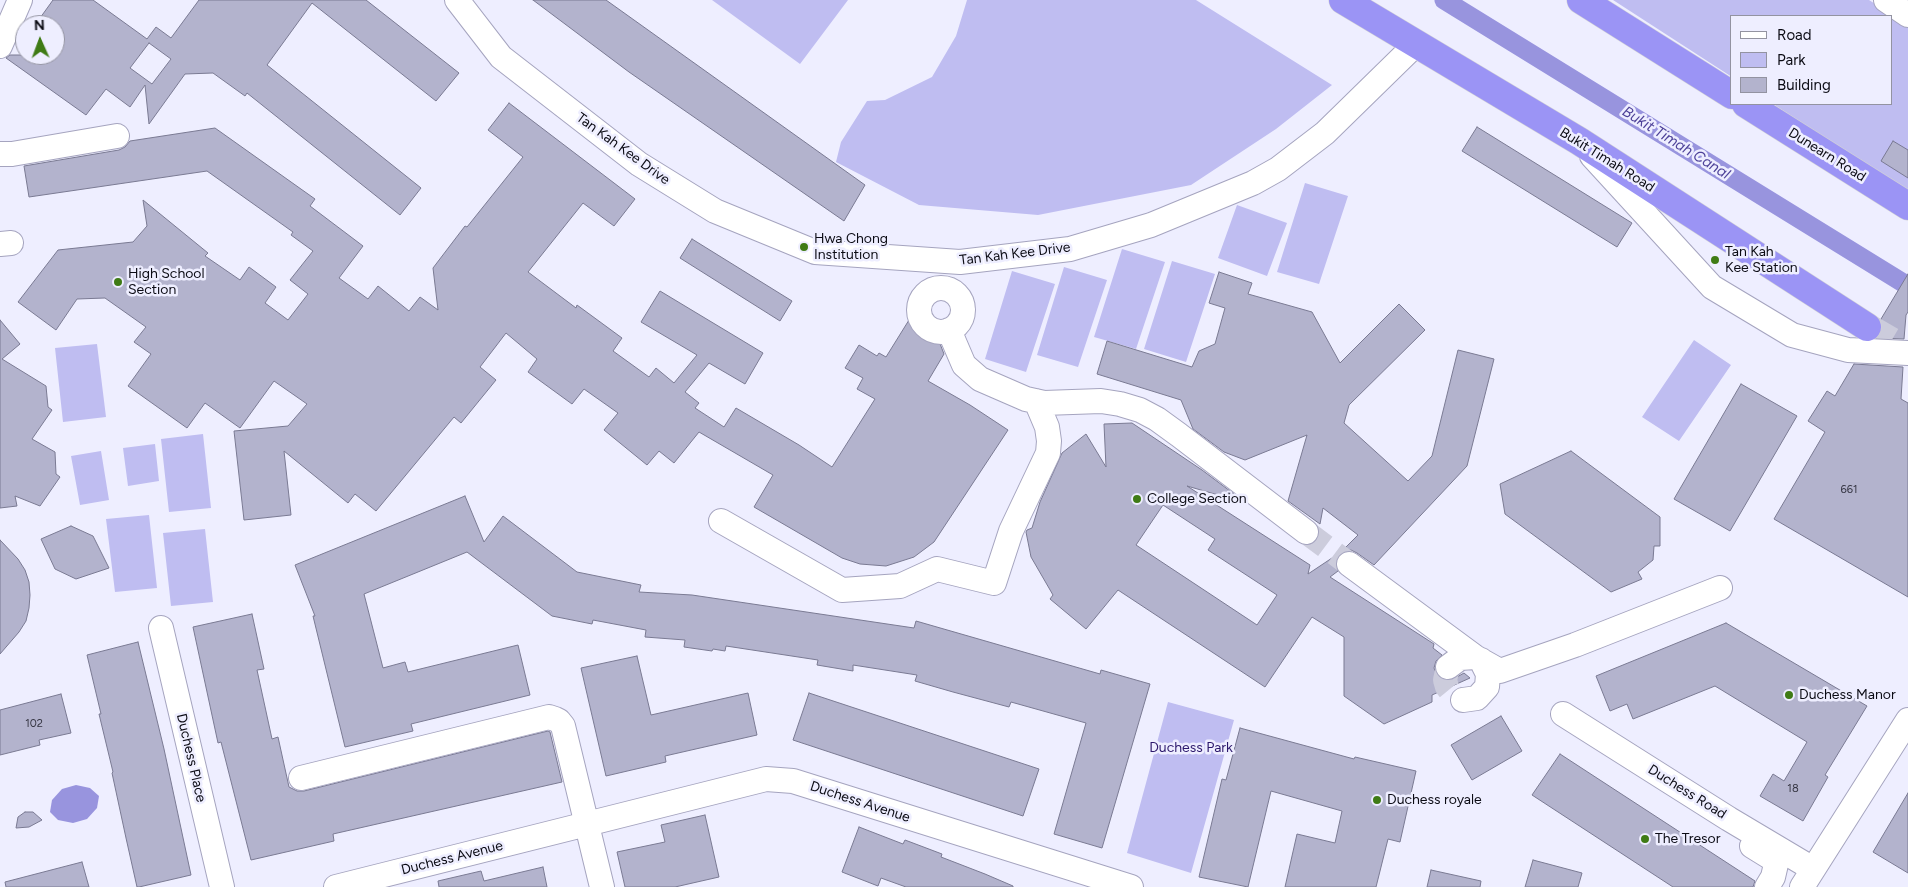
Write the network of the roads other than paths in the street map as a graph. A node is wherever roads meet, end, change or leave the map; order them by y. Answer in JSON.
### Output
{"nodes":[{"id":1,"x":20,"y":0,"type":"edge"},
{"id":2,"x":457,"y":0,"type":"edge"},
{"id":3,"x":1342,"y":0,"type":"edge"},
{"id":4,"x":1581,"y":0,"type":"edge"},
{"id":5,"x":1886,"y":0,"type":"edge"},
{"id":6,"x":1908,"y":15,"type":"edge"},
{"id":7,"x":1415,"y":45,"type":"junction"},
{"id":8,"x":0,"y":46,"type":"edge"},
{"id":9,"x":1730,"y":94,"type":"edge"},
{"id":10,"x":1748,"y":105,"type":"edge"},
{"id":11,"x":117,"y":136,"type":"dead end"},
{"id":12,"x":1578,"y":142,"type":"junction"},
{"id":13,"x":0,"y":154,"type":"edge"},
{"id":14,"x":1908,"y":206,"type":"edge"},
{"id":15,"x":925,"y":260,"type":"junction"},
{"id":16,"x":960,"y":262,"type":"junction"},
{"id":17,"x":924,"y":296,"type":"junction"},
{"id":18,"x":958,"y":297,"type":"junction"},
{"id":19,"x":1867,"y":327,"type":"tunnel mouth"},
{"id":20,"x":950,"y":330,"type":"junction"},
{"id":21,"x":1908,"y":353,"type":"edge"},
{"id":22,"x":1036,"y":401,"type":"junction"},
{"id":23,"x":721,"y":521,"type":"dead end"},
{"id":24,"x":1306,"y":532,"type":"tunnel mouth"},
{"id":25,"x":1349,"y":564,"type":"tunnel mouth"},
{"id":26,"x":1720,"y":588,"type":"dead end"},
{"id":27,"x":161,"y":628,"type":"dead end"},
{"id":28,"x":1478,"y":658,"type":"junction"},
{"id":29,"x":1448,"y":667,"type":"dead end"},
{"id":30,"x":1463,"y":700,"type":"dead end"},
{"id":31,"x":1563,"y":714,"type":"dead end"},
{"id":32,"x":1908,"y":720,"type":"edge"},
{"id":33,"x":301,"y":778,"type":"dead end"},
{"id":34,"x":1704,"y":803,"type":"junction"},
{"id":35,"x":586,"y":824,"type":"junction"},
{"id":36,"x":1808,"y":878,"type":"edge"},
{"id":37,"x":377,"y":882,"type":"edge"},
{"id":38,"x":222,"y":887,"type":"edge"},
{"id":39,"x":336,"y":887,"type":"edge"},
{"id":40,"x":602,"y":887,"type":"edge"},
{"id":41,"x":1131,"y":887,"type":"edge"},
{"id":42,"x":1767,"y":887,"type":"edge"}],
"edges":[{"from":1,"to":8,"type":"street"},
{"from":2,"to":15,"type":"street","name":"Tan Kah Kee Drive"},
{"from":3,"to":7,"type":"highway","name":"Bukit Timah Road"},
{"from":4,"to":9,"type":"highway"},
{"from":5,"to":6,"type":"street"},
{"from":7,"to":12,"type":"highway","name":"Bukit Timah Road"},
{"from":7,"to":16,"type":"street","name":"Tan Kah Kee Drive"},
{"from":10,"to":14,"type":"highway","name":"Dunearn Road"},
{"from":11,"to":13,"type":"street"},
{"from":12,"to":19,"type":"highway","name":"Bukit Timah Road"},
{"from":12,"to":21,"type":"street"},
{"from":15,"to":16,"type":"street","name":"Tan Kah Kee Drive"},
{"from":15,"to":17,"type":"street"},
{"from":16,"to":18,"type":"street"},
{"from":17,"to":18,"type":"street"},
{"from":17,"to":20,"type":"street"},
{"from":18,"to":20,"type":"street"},
{"from":20,"to":22,"type":"street"},
{"from":22,"to":23,"type":"street"},
{"from":22,"to":24,"type":"street"},
{"from":25,"to":28,"type":"street"},
{"from":26,"to":28,"type":"street"},
{"from":27,"to":38,"type":"street","name":"Duchess Place"},
{"from":28,"to":29,"type":"street"},
{"from":28,"to":30,"type":"street"},
{"from":31,"to":34,"type":"street","name":"Duchess Road"},
{"from":32,"to":36,"type":"street","name":"Duchess Road"},
{"from":33,"to":35,"type":"street"},
{"from":34,"to":36,"type":"street","name":"Duchess Road"},
{"from":34,"to":42,"type":"street"},
{"from":35,"to":37,"type":"street","name":"Duchess Avenue"},
{"from":35,"to":40,"type":"street"},
{"from":35,"to":41,"type":"street","name":"Duchess Avenue"},
{"from":37,"to":39,"type":"street","name":"Duchess Avenue"}]}
